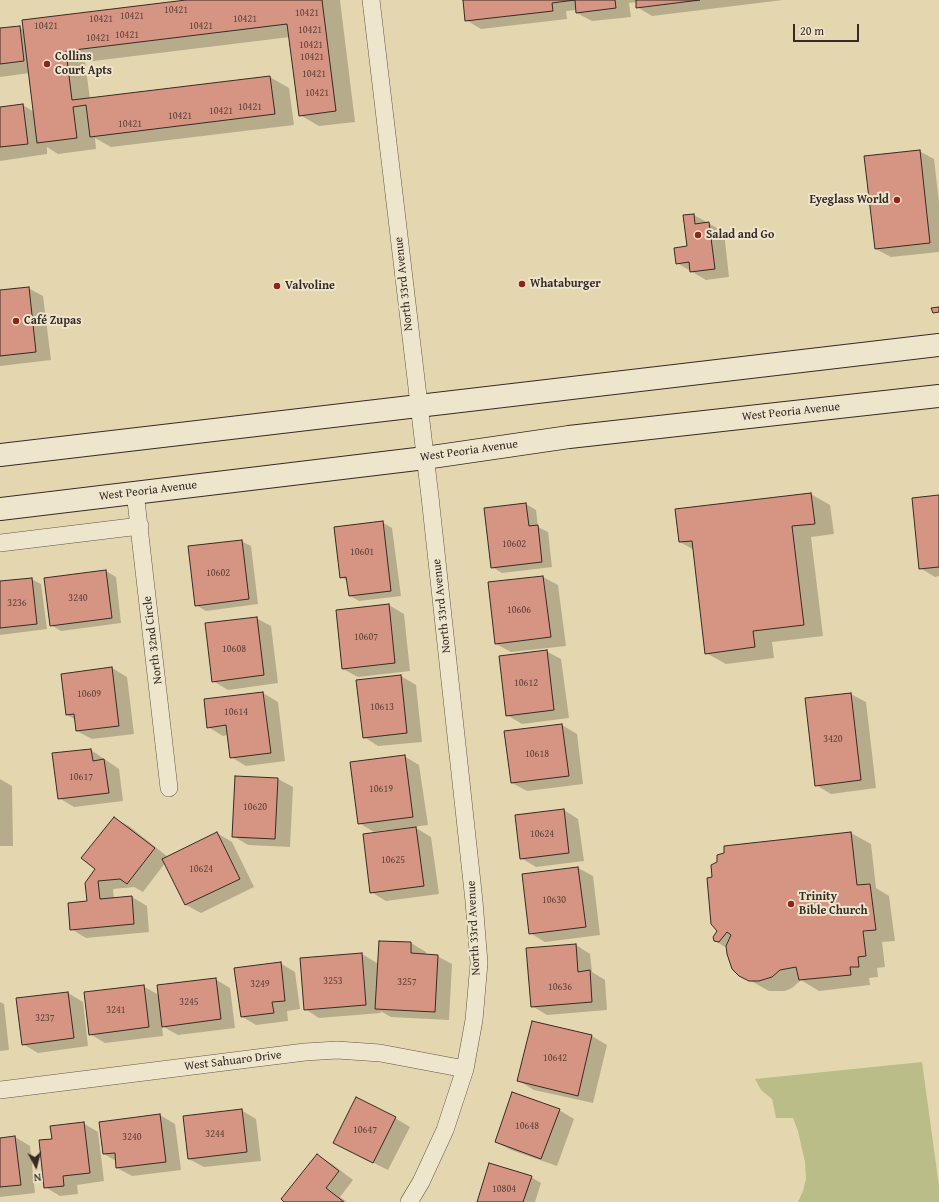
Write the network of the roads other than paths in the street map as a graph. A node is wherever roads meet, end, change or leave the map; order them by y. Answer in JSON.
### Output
{"nodes":[{"id":1,"x":371,"y":0,"type":"edge"},
{"id":2,"x":939,"y":345,"type":"edge"},
{"id":3,"x":939,"y":396,"type":"edge"},
{"id":4,"x":418,"y":405,"type":"junction"},
{"id":5,"x":0,"y":455,"type":"edge"},
{"id":6,"x":425,"y":458,"type":"junction"},
{"id":7,"x":135,"y":492,"type":"junction"},
{"id":8,"x":0,"y":508,"type":"edge"},
{"id":9,"x":140,"y":526,"type":"junction"},
{"id":10,"x":0,"y":543,"type":"edge"},
{"id":11,"x":169,"y":788,"type":"dead end"},
{"id":12,"x":465,"y":1069,"type":"junction"},
{"id":13,"x":0,"y":1090,"type":"edge"},
{"id":14,"x":409,"y":1202,"type":"edge"}],
"edges":[{"from":1,"to":4,"type":"street","name":"North 33rd Avenue"},
{"from":2,"to":4,"type":"main road"},
{"from":3,"to":6,"type":"main road","name":"West Peoria Avenue"},
{"from":4,"to":5,"type":"main road"},
{"from":4,"to":6,"type":"street","name":"North 33rd Avenue"},
{"from":6,"to":7,"type":"main road","name":"West Peoria Avenue"},
{"from":6,"to":12,"type":"street","name":"North 33rd Avenue"},
{"from":7,"to":8,"type":"main road","name":"West Peoria Avenue"},
{"from":7,"to":9,"type":"street","name":"North 32nd Circle"},
{"from":9,"to":10,"type":"street"},
{"from":9,"to":11,"type":"street","name":"North 32nd Circle"},
{"from":12,"to":13,"type":"street","name":"West Sahuaro Drive"},
{"from":12,"to":14,"type":"street","name":"North 33rd Avenue"}]}
